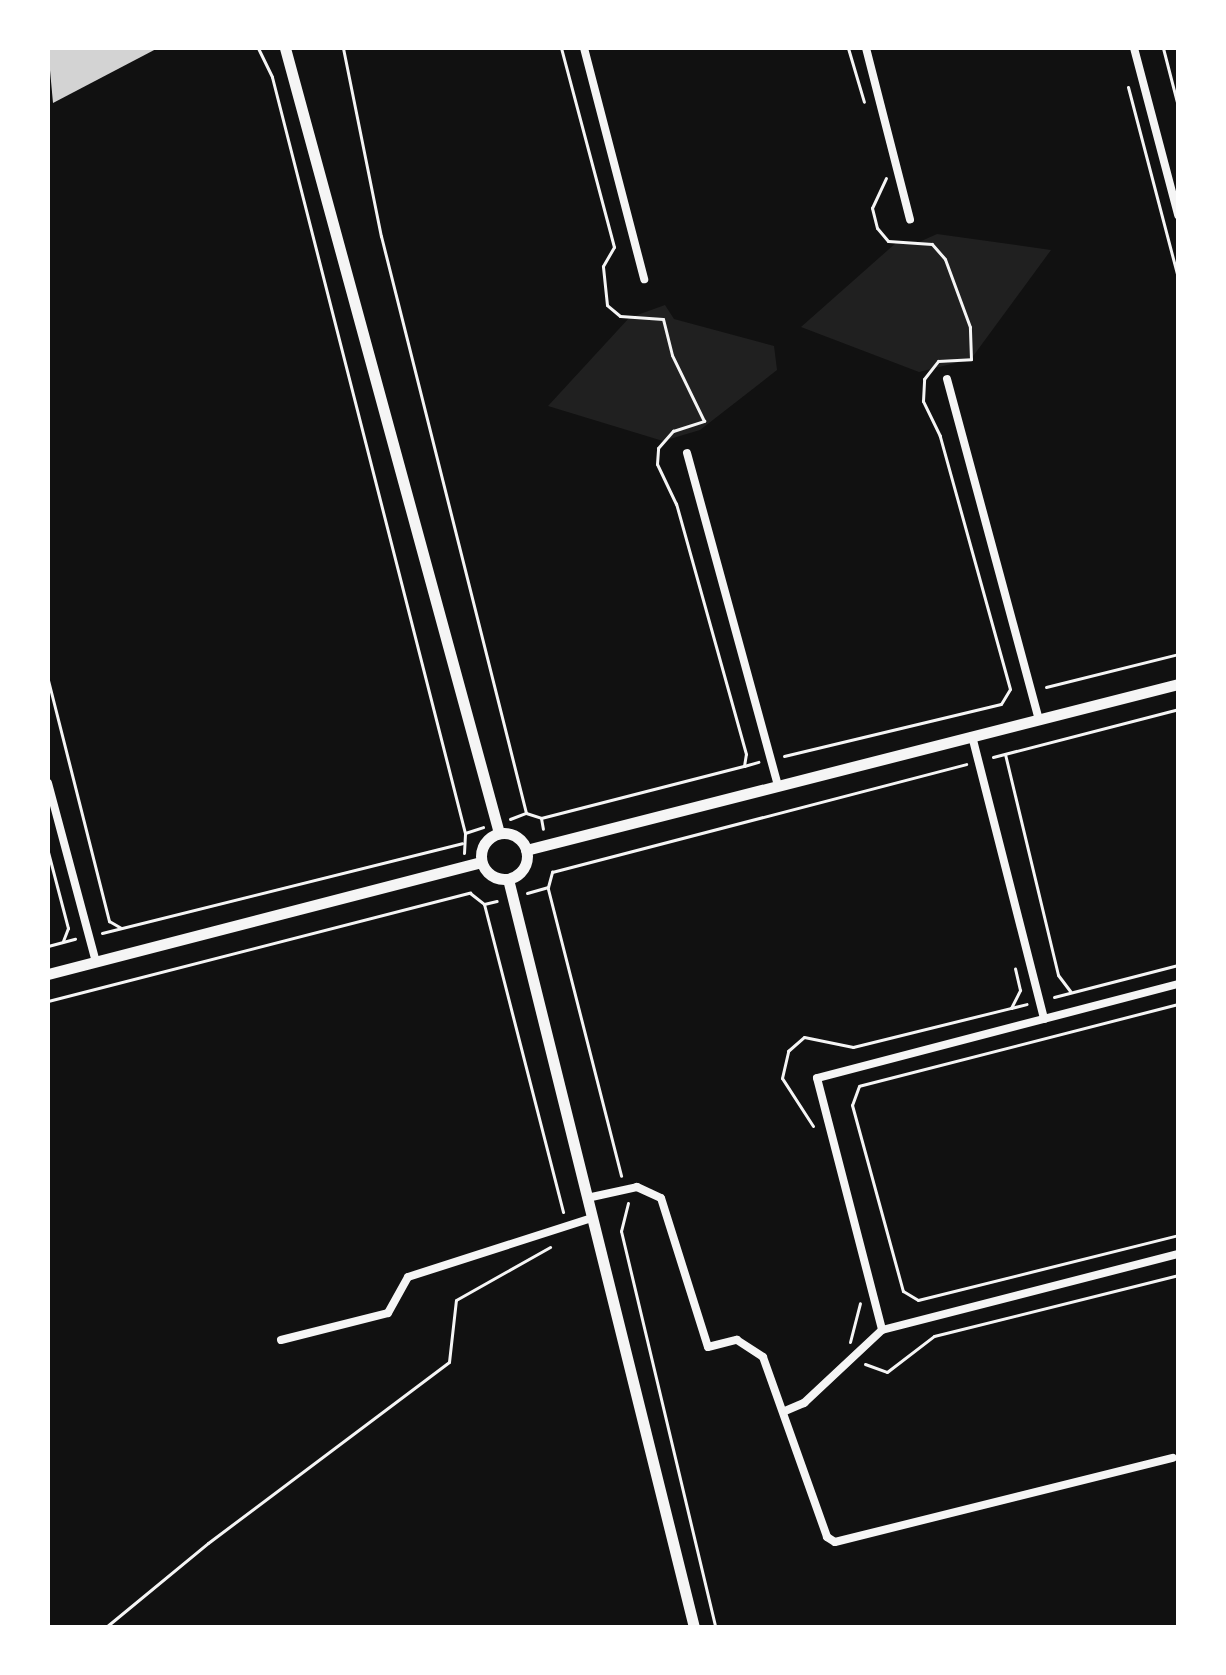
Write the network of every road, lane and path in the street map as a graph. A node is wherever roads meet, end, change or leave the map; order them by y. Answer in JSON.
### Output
{"nodes":[{"id":1,"x":258,"y":48,"type":"edge"},
{"id":2,"x":285,"y":48,"type":"edge"},
{"id":3,"x":343,"y":48,"type":"edge"},
{"id":4,"x":561,"y":48,"type":"edge"},
{"id":5,"x":584,"y":48,"type":"edge"},
{"id":6,"x":848,"y":48,"type":"edge"},
{"id":7,"x":866,"y":48,"type":"edge"},
{"id":8,"x":1134,"y":48,"type":"edge"},
{"id":9,"x":1163,"y":48,"type":"edge"},
{"id":10,"x":1126,"y":79,"type":"dead end"},
{"id":11,"x":865,"y":106,"type":"dead end"},
{"id":12,"x":1178,"y":106,"type":"edge"},
{"id":13,"x":882,"y":164,"type":"dead end"},
{"id":14,"x":1178,"y":215,"type":"edge"},
{"id":15,"x":910,"y":219,"type":"dead end"},
{"id":16,"x":1178,"y":277,"type":"edge"},
{"id":17,"x":644,"y":279,"type":"dead end"},
{"id":18,"x":947,"y":379,"type":"dead end"},
{"id":19,"x":687,"y":453,"type":"dead end"},
{"id":20,"x":1178,"y":654,"type":"edge"},
{"id":21,"x":48,"y":680,"type":"edge"},
{"id":22,"x":1178,"y":684,"type":"edge"},
{"id":23,"x":1031,"y":691,"type":"junction"},
{"id":24,"x":1005,"y":698,"type":"junction"},
{"id":25,"x":1178,"y":709,"type":"edge"},
{"id":26,"x":1039,"y":719,"type":"junction"},
{"id":27,"x":972,"y":736,"type":"junction"},
{"id":28,"x":1005,"y":754,"type":"junction"},
{"id":29,"x":771,"y":759,"type":"junction"},
{"id":30,"x":978,"y":761,"type":"junction"},
{"id":31,"x":964,"y":765,"type":"junction"},
{"id":32,"x":744,"y":766,"type":"junction"},
{"id":33,"x":968,"y":779,"type":"dead end"},
{"id":34,"x":48,"y":783,"type":"edge"},
{"id":35,"x":778,"y":785,"type":"junction"},
{"id":36,"x":526,"y":813,"type":"dead end"},
{"id":37,"x":541,"y":818,"type":"dead end"},
{"id":38,"x":465,"y":833,"type":"dead end"},
{"id":39,"x":499,"y":833,"type":"junction"},
{"id":40,"x":462,"y":843,"type":"dead end"},
{"id":41,"x":526,"y":850,"type":"junction"},
{"id":42,"x":48,"y":852,"type":"edge"},
{"id":43,"x":481,"y":862,"type":"junction"},
{"id":44,"x":508,"y":879,"type":"junction"},
{"id":45,"x":548,"y":887,"type":"junction"},
{"id":46,"x":513,"y":896,"type":"junction"},
{"id":47,"x":484,"y":904,"type":"junction"},
{"id":48,"x":121,"y":928,"type":"junction"},
{"id":49,"x":89,"y":936,"type":"junction"},
{"id":50,"x":63,"y":942,"type":"junction"},
{"id":51,"x":48,"y":946,"type":"edge"},
{"id":52,"x":1014,"y":961,"type":"dead end"},
{"id":53,"x":96,"y":962,"type":"junction"},
{"id":54,"x":1178,"y":965,"type":"edge"},
{"id":55,"x":48,"y":974,"type":"edge"},
{"id":56,"x":1178,"y":984,"type":"edge"},
{"id":57,"x":1071,"y":992,"type":"junction"},
{"id":58,"x":48,"y":1001,"type":"edge"},
{"id":59,"x":1039,"y":1001,"type":"junction"},
{"id":60,"x":1178,"y":1004,"type":"edge"},
{"id":61,"x":1011,"y":1008,"type":"junction"},
{"id":62,"x":1044,"y":1019,"type":"junction"},
{"id":63,"x":814,"y":1128,"type":"dead end"},
{"id":64,"x":624,"y":1190,"type":"junction"},
{"id":65,"x":587,"y":1198,"type":"junction"},
{"id":66,"x":592,"y":1218,"type":"junction"},
{"id":67,"x":571,"y":1224,"type":"junction"},
{"id":68,"x":1178,"y":1235,"type":"edge"},
{"id":69,"x":1178,"y":1254,"type":"edge"},
{"id":70,"x":1178,"y":1275,"type":"edge"},
{"id":71,"x":861,"y":1290,"type":"dead end"},
{"id":72,"x":882,"y":1330,"type":"junction"},
{"id":73,"x":281,"y":1340,"type":"dead end"},
{"id":74,"x":857,"y":1354,"type":"junction"},
{"id":75,"x":785,"y":1411,"type":"junction"},
{"id":76,"x":1173,"y":1458,"type":"dead end"},
{"id":77,"x":106,"y":1627,"type":"edge"},
{"id":78,"x":694,"y":1627,"type":"edge"},
{"id":79,"x":715,"y":1627,"type":"edge"}],
"edges":[{"from":1,"to":38,"type":"path"},
{"from":2,"to":39,"type":"street"},
{"from":3,"to":36,"type":"path"},
{"from":4,"to":32,"type":"path"},
{"from":5,"to":17,"type":"street"},
{"from":6,"to":11,"type":"path"},
{"from":7,"to":15,"type":"street"},
{"from":8,"to":14,"type":"street"},
{"from":9,"to":12,"type":"path"},
{"from":10,"to":16,"type":"path"},
{"from":13,"to":24,"type":"path"},
{"from":18,"to":23,"type":"street"},
{"from":19,"to":29,"type":"street"},
{"from":20,"to":23,"type":"path"},
{"from":21,"to":48,"type":"path"},
{"from":22,"to":26,"type":"street"},
{"from":23,"to":24,"type":"path"},
{"from":23,"to":26,"type":"street"},
{"from":24,"to":29,"type":"path"},
{"from":25,"to":28,"type":"path"},
{"from":26,"to":27,"type":"street"},
{"from":27,"to":30,"type":"street"},
{"from":27,"to":35,"type":"street"},
{"from":28,"to":30,"type":"path"},
{"from":28,"to":57,"type":"path"},
{"from":29,"to":32,"type":"path"},
{"from":29,"to":35,"type":"street"},
{"from":30,"to":31,"type":"path"},
{"from":30,"to":59,"type":"street"},
{"from":31,"to":33,"type":"path"},
{"from":31,"to":45,"type":"path"},
{"from":32,"to":37,"type":"path"},
{"from":34,"to":49,"type":"street"},
{"from":35,"to":41,"type":"street"},
{"from":39,"to":41,"type":"street"},
{"from":39,"to":43,"type":"street"},
{"from":40,"to":48,"type":"path"},
{"from":41,"to":44,"type":"street"},
{"from":42,"to":50,"type":"path"},
{"from":43,"to":44,"type":"street"},
{"from":43,"to":53,"type":"street"},
{"from":44,"to":46,"type":"street"},
{"from":45,"to":46,"type":"path"},
{"from":45,"to":64,"type":"path"},
{"from":46,"to":47,"type":"path"},
{"from":46,"to":65,"type":"street"},
{"from":47,"to":58,"type":"path"},
{"from":47,"to":67,"type":"path"},
{"from":48,"to":49,"type":"path"},
{"from":49,"to":50,"type":"path"},
{"from":49,"to":53,"type":"street"},
{"from":50,"to":51,"type":"path"},
{"from":52,"to":61,"type":"path"},
{"from":53,"to":55,"type":"street"},
{"from":54,"to":57,"type":"path"},
{"from":56,"to":62,"type":"street"},
{"from":57,"to":59,"type":"path"},
{"from":59,"to":61,"type":"path"},
{"from":59,"to":62,"type":"street"},
{"from":60,"to":68,"type":"path"},
{"from":61,"to":63,"type":"path"},
{"from":62,"to":72,"type":"street"},
{"from":64,"to":65,"type":"street"},
{"from":64,"to":75,"type":"street"},
{"from":64,"to":79,"type":"path"},
{"from":65,"to":66,"type":"street"},
{"from":66,"to":67,"type":"street"},
{"from":66,"to":78,"type":"street"},
{"from":67,"to":73,"type":"street"},
{"from":67,"to":77,"type":"path"},
{"from":69,"to":72,"type":"street"},
{"from":70,"to":74,"type":"path"},
{"from":71,"to":74,"type":"path"},
{"from":72,"to":74,"type":"street"},
{"from":74,"to":75,"type":"street"},
{"from":75,"to":76,"type":"street"}]}
